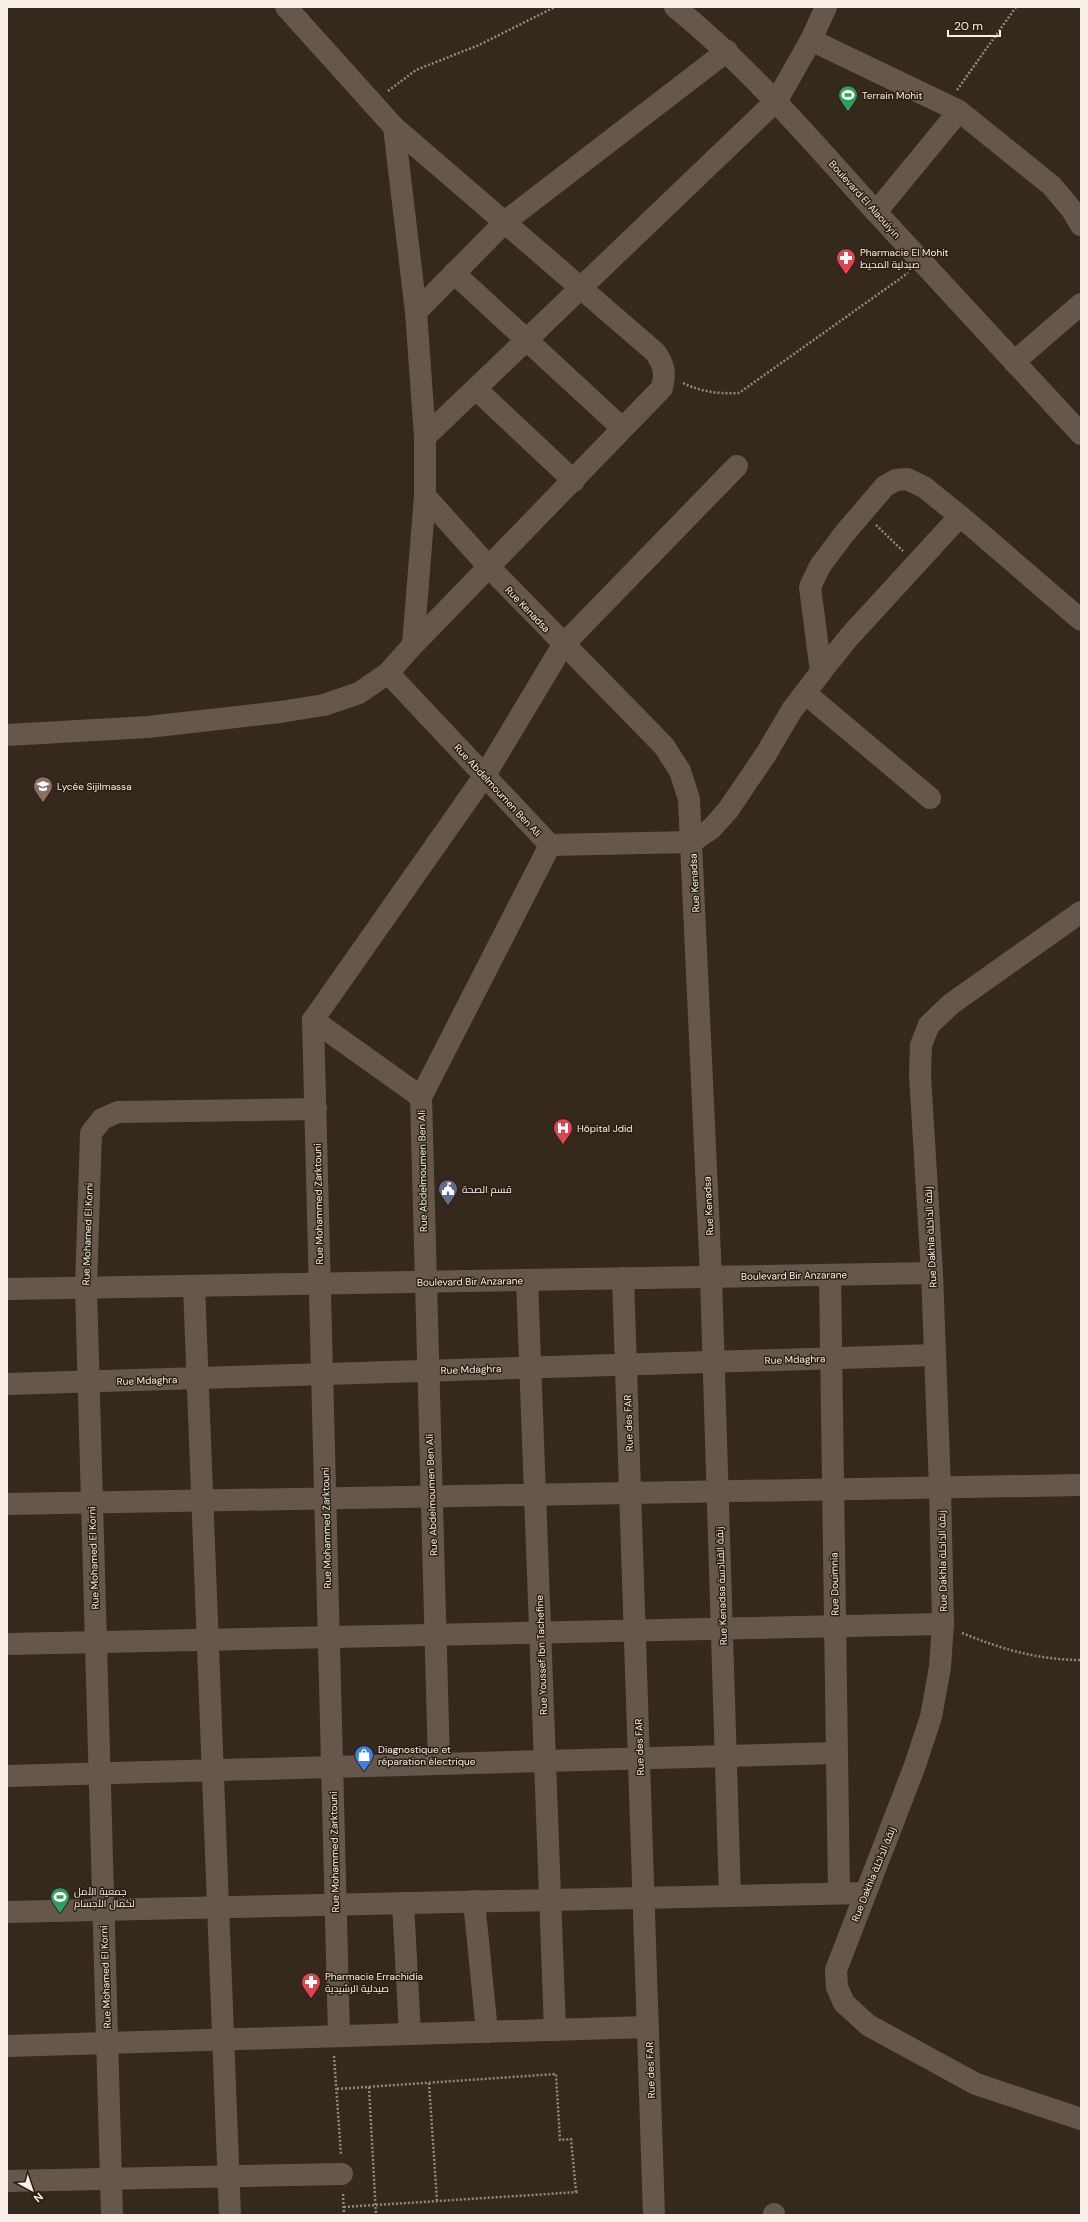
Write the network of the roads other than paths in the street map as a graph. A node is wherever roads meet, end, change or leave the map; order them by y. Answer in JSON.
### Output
{"nodes":[{"id":1,"x":286,"y":7,"type":"edge"},
{"id":2,"x":675,"y":7,"type":"edge"},
{"id":3,"x":826,"y":7,"type":"edge"},
{"id":4,"x":811,"y":40,"type":"junction"},
{"id":5,"x":727,"y":51,"type":"junction"},
{"id":6,"x":777,"y":100,"type":"junction"},
{"id":7,"x":953,"y":108,"type":"junction"},
{"id":8,"x":394,"y":127,"type":"junction"},
{"id":9,"x":876,"y":212,"type":"junction"},
{"id":10,"x":506,"y":221,"type":"junction"},
{"id":11,"x":1081,"y":225,"type":"edge"},
{"id":12,"x":454,"y":274,"type":"junction"},
{"id":13,"x":582,"y":287,"type":"junction"},
{"id":14,"x":1081,"y":304,"type":"edge"},
{"id":15,"x":416,"y":312,"type":"junction"},
{"id":16,"x":527,"y":339,"type":"junction"},
{"id":17,"x":1014,"y":362,"type":"junction"},
{"id":18,"x":476,"y":389,"type":"junction"},
{"id":19,"x":622,"y":428,"type":"junction"},
{"id":20,"x":1081,"y":434,"type":"edge"},
{"id":21,"x":425,"y":437,"type":"junction"},
{"id":22,"x":737,"y":466,"type":"dead end"},
{"id":23,"x":574,"y":481,"type":"junction"},
{"id":24,"x":425,"y":496,"type":"junction"},
{"id":25,"x":960,"y":516,"type":"junction"},
{"id":26,"x":488,"y":566,"type":"junction"},
{"id":27,"x":1081,"y":620,"type":"edge"},
{"id":28,"x":413,"y":645,"type":"junction"},
{"id":29,"x":563,"y":645,"type":"junction"},
{"id":30,"x":821,"y":672,"type":"junction"},
{"id":31,"x":388,"y":673,"type":"junction"},
{"id":32,"x":805,"y":693,"type":"junction"},
{"id":33,"x":7,"y":735,"type":"edge"},
{"id":34,"x":484,"y":776,"type":"junction"},
{"id":35,"x":930,"y":798,"type":"dead end"},
{"id":36,"x":692,"y":842,"type":"junction"},
{"id":37,"x":550,"y":845,"type":"junction"},
{"id":38,"x":1081,"y":912,"type":"edge"},
{"id":39,"x":313,"y":1020,"type":"junction"},
{"id":40,"x":421,"y":1097,"type":"junction"},
{"id":41,"x":316,"y":1108,"type":"junction"},
{"id":42,"x":932,"y":1273,"type":"junction"},
{"id":43,"x":830,"y":1274,"type":"junction"},
{"id":44,"x":711,"y":1277,"type":"junction"},
{"id":45,"x":623,"y":1278,"type":"junction"},
{"id":46,"x":527,"y":1280,"type":"junction"},
{"id":47,"x":424,"y":1282,"type":"junction"},
{"id":48,"x":320,"y":1284,"type":"junction"},
{"id":49,"x":194,"y":1286,"type":"junction"},
{"id":50,"x":86,"y":1288,"type":"junction"},
{"id":51,"x":7,"y":1289,"type":"edge"},
{"id":52,"x":935,"y":1355,"type":"junction"},
{"id":53,"x":831,"y":1358,"type":"junction"},
{"id":54,"x":714,"y":1362,"type":"junction"},
{"id":55,"x":626,"y":1364,"type":"junction"},
{"id":56,"x":530,"y":1368,"type":"junction"},
{"id":57,"x":427,"y":1371,"type":"junction"},
{"id":58,"x":322,"y":1374,"type":"junction"},
{"id":59,"x":197,"y":1378,"type":"junction"},
{"id":60,"x":88,"y":1382,"type":"junction"},
{"id":61,"x":7,"y":1384,"type":"edge"},
{"id":62,"x":1081,"y":1485,"type":"edge"},
{"id":63,"x":940,"y":1488,"type":"junction"},
{"id":64,"x":833,"y":1489,"type":"junction"},
{"id":65,"x":718,"y":1491,"type":"junction"},
{"id":66,"x":630,"y":1493,"type":"junction"},
{"id":67,"x":535,"y":1494,"type":"junction"},
{"id":68,"x":431,"y":1496,"type":"junction"},
{"id":69,"x":326,"y":1498,"type":"junction"},
{"id":70,"x":202,"y":1500,"type":"junction"},
{"id":71,"x":92,"y":1502,"type":"junction"},
{"id":72,"x":7,"y":1504,"type":"edge"},
{"id":73,"x":943,"y":1624,"type":"junction"},
{"id":74,"x":835,"y":1626,"type":"junction"},
{"id":75,"x":722,"y":1629,"type":"junction"},
{"id":76,"x":635,"y":1631,"type":"junction"},
{"id":77,"x":540,"y":1633,"type":"junction"},
{"id":78,"x":435,"y":1635,"type":"junction"},
{"id":79,"x":329,"y":1637,"type":"junction"},
{"id":80,"x":208,"y":1640,"type":"junction"},
{"id":81,"x":96,"y":1642,"type":"junction"},
{"id":82,"x":7,"y":1644,"type":"edge"},
{"id":83,"x":837,"y":1753,"type":"junction"},
{"id":84,"x":726,"y":1756,"type":"junction"},
{"id":85,"x":639,"y":1758,"type":"junction"},
{"id":86,"x":545,"y":1761,"type":"junction"},
{"id":87,"x":439,"y":1764,"type":"junction"},
{"id":88,"x":332,"y":1767,"type":"junction"},
{"id":89,"x":213,"y":1770,"type":"junction"},
{"id":90,"x":99,"y":1774,"type":"junction"},
{"id":91,"x":7,"y":1776,"type":"edge"},
{"id":92,"x":839,"y":1893,"type":"junction"},
{"id":93,"x":865,"y":1893,"type":"junction"},
{"id":94,"x":730,"y":1896,"type":"junction"},
{"id":95,"x":644,"y":1898,"type":"junction"},
{"id":96,"x":550,"y":1900,"type":"junction"},
{"id":97,"x":474,"y":1901,"type":"junction"},
{"id":98,"x":403,"y":1903,"type":"junction"},
{"id":99,"x":336,"y":1904,"type":"junction"},
{"id":100,"x":218,"y":1907,"type":"junction"},
{"id":101,"x":103,"y":1910,"type":"junction"},
{"id":102,"x":7,"y":1912,"type":"edge"},
{"id":103,"x":648,"y":2027,"type":"junction"},
{"id":104,"x":555,"y":2030,"type":"junction"},
{"id":105,"x":487,"y":2032,"type":"junction"},
{"id":106,"x":410,"y":2034,"type":"junction"},
{"id":107,"x":336,"y":2036,"type":"junction"},
{"id":108,"x":223,"y":2039,"type":"junction"},
{"id":109,"x":107,"y":2043,"type":"junction"},
{"id":110,"x":7,"y":2046,"type":"edge"},
{"id":111,"x":1081,"y":2119,"type":"edge"},
{"id":112,"x":342,"y":2174,"type":"road end"},
{"id":113,"x":228,"y":2176,"type":"junction"},
{"id":114,"x":110,"y":2179,"type":"junction"},
{"id":115,"x":7,"y":2182,"type":"edge"},
{"id":116,"x":112,"y":2215,"type":"edge"},
{"id":117,"x":230,"y":2215,"type":"edge"},
{"id":118,"x":654,"y":2215,"type":"edge"}],
"edges":[{"from":1,"to":8,"type":"street"},
{"from":2,"to":5,"type":"street","name":"Boulevard El Alaouiyin"},
{"from":3,"to":4,"type":"street"},
{"from":4,"to":6,"type":"street"},
{"from":4,"to":7,"type":"street"},
{"from":5,"to":6,"type":"street","name":"Boulevard El Alaouiyin"},
{"from":5,"to":10,"type":"street"},
{"from":6,"to":9,"type":"street","name":"Boulevard El Alaouiyin"},
{"from":6,"to":13,"type":"street"},
{"from":7,"to":9,"type":"street"},
{"from":7,"to":11,"type":"street"},
{"from":8,"to":10,"type":"street"},
{"from":8,"to":15,"type":"street"},
{"from":9,"to":17,"type":"street","name":"Boulevard El Alaouiyin"},
{"from":10,"to":12,"type":"street"},
{"from":10,"to":13,"type":"street"},
{"from":12,"to":15,"type":"street"},
{"from":12,"to":16,"type":"street"},
{"from":13,"to":16,"type":"street"},
{"from":13,"to":19,"type":"street"},
{"from":14,"to":17,"type":"street"},
{"from":15,"to":21,"type":"street"},
{"from":16,"to":18,"type":"street"},
{"from":16,"to":19,"type":"street"},
{"from":17,"to":20,"type":"street","name":"Boulevard El Alaouiyin"},
{"from":18,"to":21,"type":"street"},
{"from":18,"to":23,"type":"street"},
{"from":19,"to":23,"type":"street"},
{"from":21,"to":24,"type":"street"},
{"from":22,"to":29,"type":"street"},
{"from":23,"to":26,"type":"street"},
{"from":24,"to":26,"type":"street","name":"Rue Kenadsa"},
{"from":24,"to":28,"type":"street"},
{"from":25,"to":27,"type":"street"},
{"from":25,"to":30,"type":"street"},
{"from":25,"to":30,"type":"street"},
{"from":26,"to":28,"type":"street"},
{"from":26,"to":29,"type":"street","name":"Rue Kenadsa"},
{"from":28,"to":31,"type":"street"},
{"from":29,"to":34,"type":"street"},
{"from":29,"to":36,"type":"street","name":"Rue Kenadsa"},
{"from":30,"to":32,"type":"street"},
{"from":31,"to":33,"type":"street"},
{"from":31,"to":34,"type":"street","name":"Rue Abdelmoumen Ben Ali"},
{"from":32,"to":35,"type":"street"},
{"from":32,"to":36,"type":"street"},
{"from":34,"to":37,"type":"street","name":"Rue Abdelmoumen Ben Ali"},
{"from":34,"to":39,"type":"street"},
{"from":36,"to":37,"type":"street"},
{"from":36,"to":44,"type":"street","name":"Rue Kenadsa"},
{"from":37,"to":40,"type":"street","name":"Rue Abdelmoumen Ben Ali"},
{"from":38,"to":42,"type":"street","name":"Rue Dakhla زنقة الداخلة"},
{"from":39,"to":40,"type":"street"},
{"from":39,"to":41,"type":"street","name":"Rue Mohammed Zarktouni"},
{"from":40,"to":47,"type":"street","name":"Rue Abdelmoumen Ben Ali"},
{"from":41,"to":48,"type":"street","name":"Rue Mohammed Zarktouni"},
{"from":41,"to":50,"type":"street","name":"Rue Mohamed El Korni"},
{"from":42,"to":43,"type":"street","name":"Boulevard Bir Anzarane"},
{"from":42,"to":52,"type":"street","name":"Rue Dakhla زنقة الداخلة"},
{"from":43,"to":44,"type":"street","name":"Boulevard Bir Anzarane"},
{"from":43,"to":53,"type":"street","name":"Rue Douimnia"},
{"from":44,"to":45,"type":"street","name":"Boulevard Bir Anzarane"},
{"from":44,"to":54,"type":"street","name":"Rue Kenadsa زنقة القنادسة"},
{"from":45,"to":46,"type":"street","name":"Boulevard Bir Anzarane"},
{"from":45,"to":55,"type":"street","name":"Rue des FAR"},
{"from":46,"to":47,"type":"street","name":"Boulevard Bir Anzarane"},
{"from":46,"to":56,"type":"street","name":"Rue Youssef Ibn Tachefine"},
{"from":47,"to":48,"type":"street","name":"Boulevard Bir Anzarane"},
{"from":47,"to":57,"type":"street","name":"Rue Abdelmoumen Ben Ali"},
{"from":48,"to":49,"type":"street","name":"Boulevard Bir Anzarane"},
{"from":48,"to":58,"type":"street","name":"Rue Mohammed Zarktouni"},
{"from":49,"to":50,"type":"street","name":"Boulevard Bir Anzarane"},
{"from":49,"to":59,"type":"street"},
{"from":50,"to":51,"type":"street","name":"Boulevard Bir Anzarane"},
{"from":50,"to":60,"type":"street","name":"Rue Mohamed El Korni"},
{"from":52,"to":53,"type":"street","name":"Rue Mdaghra"},
{"from":52,"to":63,"type":"street","name":"Rue Dakhla زنقة الداخلة"},
{"from":53,"to":54,"type":"street","name":"Rue Mdaghra"},
{"from":53,"to":64,"type":"street","name":"Rue Douimnia"},
{"from":54,"to":55,"type":"street","name":"Rue Mdaghra"},
{"from":54,"to":65,"type":"street","name":"Rue Kenadsa زنقة القنادسة"},
{"from":55,"to":56,"type":"street","name":"Rue Mdaghra"},
{"from":55,"to":66,"type":"street","name":"Rue des FAR"},
{"from":56,"to":57,"type":"street","name":"Rue Mdaghra"},
{"from":56,"to":67,"type":"street","name":"Rue Youssef Ibn Tachefine"},
{"from":57,"to":58,"type":"street","name":"Rue Mdaghra"},
{"from":57,"to":68,"type":"street","name":"Rue Abdelmoumen Ben Ali"},
{"from":58,"to":59,"type":"street","name":"Rue Mdaghra"},
{"from":58,"to":69,"type":"street","name":"Rue Mohammed Zarktouni"},
{"from":59,"to":60,"type":"street","name":"Rue Mdaghra"},
{"from":59,"to":70,"type":"street"},
{"from":60,"to":61,"type":"street","name":"Rue Mdaghra"},
{"from":60,"to":71,"type":"street","name":"Rue Mohamed El Korni"},
{"from":62,"to":63,"type":"street"},
{"from":63,"to":64,"type":"street"},
{"from":63,"to":73,"type":"street","name":"Rue Dakhla زنقة الداخلة"},
{"from":64,"to":65,"type":"street"},
{"from":64,"to":74,"type":"street","name":"Rue Douimnia"},
{"from":65,"to":66,"type":"street"},
{"from":65,"to":75,"type":"street","name":"Rue Kenadsa زنقة القنادسة"},
{"from":66,"to":67,"type":"street"},
{"from":66,"to":76,"type":"street","name":"Rue des FAR"},
{"from":67,"to":68,"type":"street"},
{"from":67,"to":77,"type":"street","name":"Rue Youssef Ibn Tachefine"},
{"from":68,"to":69,"type":"street"},
{"from":68,"to":78,"type":"street","name":"Rue Abdelmoumen Ben Ali"},
{"from":69,"to":70,"type":"street"},
{"from":69,"to":79,"type":"street","name":"Rue Mohammed Zarktouni"},
{"from":70,"to":71,"type":"street"},
{"from":70,"to":80,"type":"street"},
{"from":71,"to":72,"type":"street"},
{"from":71,"to":81,"type":"street","name":"Rue Mohamed El Korni"},
{"from":73,"to":74,"type":"street"},
{"from":73,"to":93,"type":"street","name":"Rue Dakhla زنقة الداخلة"},
{"from":74,"to":75,"type":"street"},
{"from":74,"to":83,"type":"street","name":"Rue Douimnia"},
{"from":75,"to":76,"type":"street"},
{"from":75,"to":84,"type":"street","name":"Rue Kenadsa زنقة القنادسة"},
{"from":76,"to":77,"type":"street"},
{"from":76,"to":85,"type":"street","name":"Rue des FAR"},
{"from":77,"to":78,"type":"street"},
{"from":77,"to":86,"type":"street","name":"Rue Youssef Ibn Tachefine"},
{"from":78,"to":79,"type":"street"},
{"from":78,"to":87,"type":"street","name":"Rue Abdelmoumen Ben Ali"},
{"from":79,"to":80,"type":"street"},
{"from":79,"to":88,"type":"street","name":"Rue Mohammed Zarktouni"},
{"from":80,"to":81,"type":"street"},
{"from":80,"to":89,"type":"street"},
{"from":81,"to":82,"type":"street"},
{"from":81,"to":90,"type":"street","name":"Rue Mohamed El Korni"},
{"from":83,"to":84,"type":"street"},
{"from":83,"to":92,"type":"street","name":"Rue Douimnia"},
{"from":84,"to":85,"type":"street"},
{"from":84,"to":94,"type":"street","name":"Rue Kenadsa زنقة القنادسة"},
{"from":85,"to":86,"type":"street"},
{"from":85,"to":95,"type":"street","name":"Rue des FAR"},
{"from":86,"to":87,"type":"street"},
{"from":86,"to":96,"type":"street","name":"Rue Youssef Ibn Tachefine"},
{"from":87,"to":88,"type":"street"},
{"from":88,"to":89,"type":"street"},
{"from":88,"to":99,"type":"street","name":"Rue Mohammed Zarktouni"},
{"from":89,"to":90,"type":"street"},
{"from":89,"to":100,"type":"street"},
{"from":90,"to":91,"type":"street"},
{"from":90,"to":101,"type":"street","name":"Rue Mohamed El Korni"},
{"from":92,"to":93,"type":"street"},
{"from":92,"to":94,"type":"street"},
{"from":93,"to":111,"type":"street","name":"Rue Dakhla زنقة الداخلة"},
{"from":94,"to":95,"type":"street"},
{"from":95,"to":96,"type":"street"},
{"from":95,"to":103,"type":"street","name":"Rue des FAR"},
{"from":96,"to":97,"type":"street"},
{"from":96,"to":104,"type":"street","name":"Rue Youssef Ibn Tachefine"},
{"from":97,"to":98,"type":"street"},
{"from":97,"to":105,"type":"street"},
{"from":98,"to":99,"type":"street"},
{"from":98,"to":106,"type":"street"},
{"from":99,"to":100,"type":"street"},
{"from":99,"to":107,"type":"street","name":"Rue Mohammed Zarktouni"},
{"from":100,"to":101,"type":"street"},
{"from":100,"to":108,"type":"street"},
{"from":101,"to":102,"type":"street"},
{"from":101,"to":109,"type":"street","name":"Rue Mohamed El Korni"},
{"from":103,"to":104,"type":"street"},
{"from":103,"to":118,"type":"street","name":"Rue des FAR"},
{"from":104,"to":105,"type":"street"},
{"from":105,"to":106,"type":"street"},
{"from":106,"to":107,"type":"street"},
{"from":107,"to":108,"type":"street"},
{"from":108,"to":109,"type":"street"},
{"from":108,"to":113,"type":"street"},
{"from":109,"to":110,"type":"street"},
{"from":109,"to":114,"type":"street","name":"Rue Mohamed El Korni"},
{"from":112,"to":113,"type":"street"},
{"from":113,"to":114,"type":"street"},
{"from":113,"to":117,"type":"street"},
{"from":114,"to":115,"type":"street"},
{"from":114,"to":116,"type":"street","name":"Rue Mohamed El Korni"}]}
